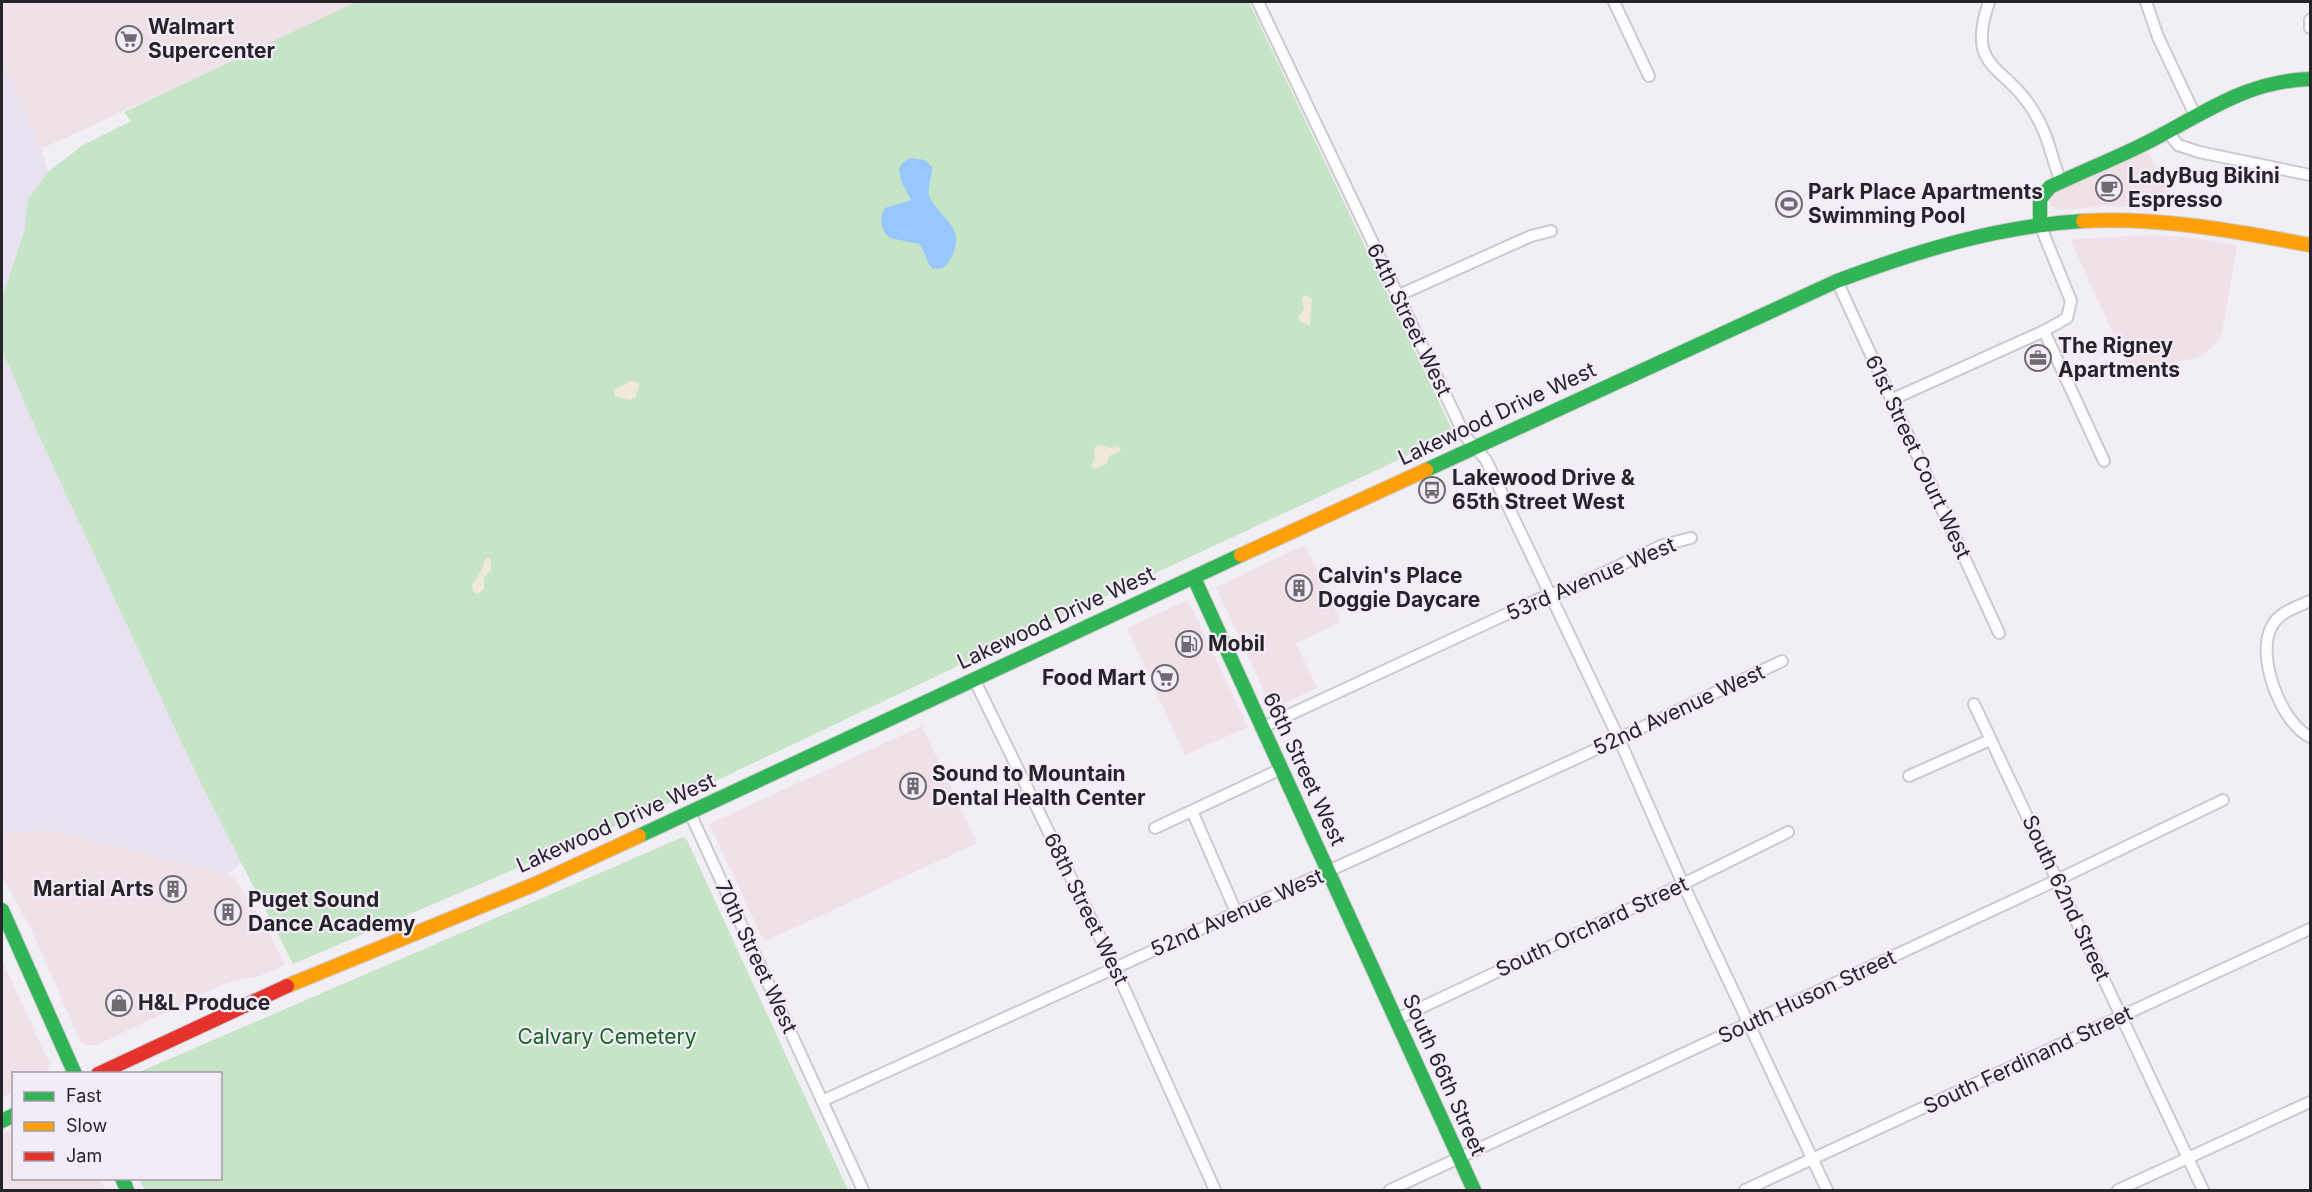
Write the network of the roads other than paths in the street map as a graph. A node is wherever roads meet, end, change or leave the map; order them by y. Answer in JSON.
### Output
{"nodes":[{"id":1,"x":1258,"y":2,"type":"edge"},
{"id":2,"x":1614,"y":2,"type":"edge"},
{"id":3,"x":1989,"y":2,"type":"edge"},
{"id":4,"x":2146,"y":2,"type":"edge"},
{"id":5,"x":2310,"y":20,"type":"edge"},
{"id":6,"x":2310,"y":28,"type":"edge"},
{"id":7,"x":1649,"y":76,"type":"dead end"},
{"id":8,"x":2310,"y":79,"type":"edge"},
{"id":9,"x":2195,"y":115,"type":"junction"},
{"id":10,"x":2167,"y":131,"type":"junction"},
{"id":11,"x":2310,"y":175,"type":"edge"},
{"id":12,"x":2061,"y":182,"type":"junction"},
{"id":13,"x":2040,"y":225,"type":"junction"},
{"id":14,"x":1551,"y":231,"type":"dead end"},
{"id":15,"x":2310,"y":245,"type":"edge"},
{"id":16,"x":1837,"y":281,"type":"junction"},
{"id":17,"x":1397,"y":296,"type":"junction"},
{"id":18,"x":2044,"y":331,"type":"junction"},
{"id":19,"x":1893,"y":399,"type":"junction"},
{"id":20,"x":1475,"y":447,"type":"junction"},
{"id":21,"x":2104,"y":461,"type":"dead end"},
{"id":22,"x":1691,"y":538,"type":"dead end"},
{"id":23,"x":1194,"y":578,"type":"junction"},
{"id":24,"x":1550,"y":594,"type":"junction"},
{"id":25,"x":2310,"y":601,"type":"edge"},
{"id":26,"x":1999,"y":633,"type":"dead end"},
{"id":27,"x":1782,"y":661,"type":"dead end"},
{"id":28,"x":975,"y":679,"type":"junction"},
{"id":29,"x":1974,"y":704,"type":"dead end"},
{"id":30,"x":1262,"y":728,"type":"junction"},
{"id":31,"x":2310,"y":737,"type":"edge"},
{"id":32,"x":1619,"y":739,"type":"junction"},
{"id":33,"x":1990,"y":740,"type":"junction"},
{"id":34,"x":1281,"y":769,"type":"junction"},
{"id":35,"x":1910,"y":776,"type":"dead end"},
{"id":36,"x":2223,"y":800,"type":"dead end"},
{"id":37,"x":1192,"y":811,"type":"junction"},
{"id":38,"x":690,"y":813,"type":"junction"},
{"id":39,"x":1155,"y":828,"type":"dead end"},
{"id":40,"x":1788,"y":832,"type":"dead end"},
{"id":41,"x":1328,"y":872,"type":"junction"},
{"id":42,"x":2057,"y":880,"type":"junction"},
{"id":43,"x":1683,"y":885,"type":"junction"},
{"id":44,"x":2,"y":910,"type":"edge"},
{"id":45,"x":1236,"y":912,"type":"junction"},
{"id":46,"x":2310,"y":929,"type":"edge"},
{"id":47,"x":1115,"y":968,"type":"junction"},
{"id":48,"x":1376,"y":977,"type":"joint"},
{"id":49,"x":2122,"y":1017,"type":"junction"},
{"id":50,"x":1395,"y":1020,"type":"junction"},
{"id":51,"x":1749,"y":1023,"type":"junction"},
{"id":52,"x":74,"y":1072,"type":"edge"},
{"id":53,"x":102,"y":1072,"type":"edge"},
{"id":54,"x":822,"y":1101,"type":"junction"},
{"id":55,"x":2310,"y":1102,"type":"edge"},
{"id":56,"x":1459,"y":1158,"type":"junction"},
{"id":57,"x":1812,"y":1159,"type":"junction"},
{"id":58,"x":2188,"y":1159,"type":"junction"},
{"id":59,"x":863,"y":1191,"type":"edge"},
{"id":60,"x":1215,"y":1191,"type":"edge"},
{"id":61,"x":1390,"y":1191,"type":"edge"},
{"id":62,"x":1474,"y":1191,"type":"edge"},
{"id":63,"x":1745,"y":1191,"type":"edge"},
{"id":64,"x":1827,"y":1191,"type":"edge"},
{"id":65,"x":2118,"y":1191,"type":"edge"},
{"id":66,"x":2202,"y":1191,"type":"edge"}],
"edges":[{"from":1,"to":17,"type":"street","name":"64th Street West"},
{"from":2,"to":7,"type":"street"},
{"from":3,"to":12,"type":"street"},
{"from":4,"to":9,"type":"street"},
{"from":5,"to":6,"type":"street"},
{"from":8,"to":9,"type":"main road"},
{"from":9,"to":10,"type":"main road"},
{"from":10,"to":11,"type":"street"},
{"from":10,"to":12,"type":"main road"},
{"from":12,"to":13,"type":"main road"},
{"from":13,"to":15,"type":"main road","name":"Lakewood Drive West"},
{"from":13,"to":16,"type":"main road","name":"Lakewood Drive West"},
{"from":13,"to":18,"type":"street"},
{"from":14,"to":17,"type":"street"},
{"from":16,"to":19,"type":"street","name":"61st Street Court West"},
{"from":16,"to":20,"type":"main road","name":"Lakewood Drive West"},
{"from":17,"to":20,"type":"street","name":"64th Street West"},
{"from":18,"to":19,"type":"street"},
{"from":18,"to":21,"type":"street"},
{"from":19,"to":26,"type":"street","name":"61st Street Court West"},
{"from":20,"to":23,"type":"main road","name":"Lakewood Drive West"},
{"from":20,"to":24,"type":"street","name":"64th Street West"},
{"from":22,"to":24,"type":"street","name":"53rd Avenue West"},
{"from":23,"to":28,"type":"main road","name":"Lakewood Drive West"},
{"from":23,"to":30,"type":"main road","name":"66th Street West"},
{"from":24,"to":30,"type":"street","name":"53rd Avenue West"},
{"from":24,"to":32,"type":"street","name":"64th Street West"},
{"from":25,"to":31,"type":"street"},
{"from":27,"to":32,"type":"street","name":"52nd Avenue West"},
{"from":28,"to":38,"type":"main road","name":"Lakewood Drive West"},
{"from":28,"to":47,"type":"street","name":"68th Street West"},
{"from":29,"to":33,"type":"street","name":"South 62nd Street"},
{"from":30,"to":34,"type":"main road","name":"66th Street West"},
{"from":32,"to":41,"type":"street","name":"52nd Avenue West"},
{"from":32,"to":43,"type":"street","name":"64th Street West"},
{"from":33,"to":35,"type":"street"},
{"from":33,"to":42,"type":"street","name":"South 62nd Street"},
{"from":34,"to":37,"type":"street"},
{"from":34,"to":41,"type":"main road","name":"66th Street West"},
{"from":36,"to":42,"type":"street","name":"South Huson Street"},
{"from":37,"to":39,"type":"street"},
{"from":37,"to":45,"type":"street"},
{"from":38,"to":53,"type":"main road","name":"Lakewood Drive West"},
{"from":38,"to":54,"type":"street","name":"70th Street West"},
{"from":40,"to":43,"type":"street","name":"South Orchard Street"},
{"from":41,"to":45,"type":"street","name":"52nd Avenue West"},
{"from":41,"to":48,"type":"main road","name":"66th Street West"},
{"from":42,"to":49,"type":"street","name":"South 62nd Street"},
{"from":42,"to":51,"type":"street","name":"South Huson Street"},
{"from":43,"to":50,"type":"street","name":"South Orchard Street"},
{"from":43,"to":51,"type":"street","name":"64th Street West"},
{"from":44,"to":52,"type":"main road"},
{"from":45,"to":47,"type":"street","name":"52nd Avenue West"},
{"from":46,"to":49,"type":"street","name":"South Ferdinand Street"},
{"from":47,"to":54,"type":"street","name":"52nd Avenue West"},
{"from":47,"to":60,"type":"street","name":"68th Street West"},
{"from":48,"to":50,"type":"main road","name":"South 66th Street"},
{"from":49,"to":57,"type":"street","name":"South Ferdinand Street"},
{"from":49,"to":58,"type":"street","name":"South 62nd Street"},
{"from":50,"to":56,"type":"main road","name":"South 66th Street"},
{"from":51,"to":56,"type":"street","name":"South Huson Street"},
{"from":51,"to":57,"type":"street","name":"64th Street West"},
{"from":54,"to":59,"type":"street","name":"70th Street West"},
{"from":55,"to":58,"type":"street"},
{"from":56,"to":61,"type":"street","name":"South Huson Street"},
{"from":56,"to":62,"type":"main road","name":"South 66th Street"},
{"from":57,"to":63,"type":"street","name":"South Ferdinand Street"},
{"from":57,"to":64,"type":"street","name":"64th Street West"},
{"from":58,"to":65,"type":"street"},
{"from":58,"to":66,"type":"street","name":"South 62nd Street"}]}
